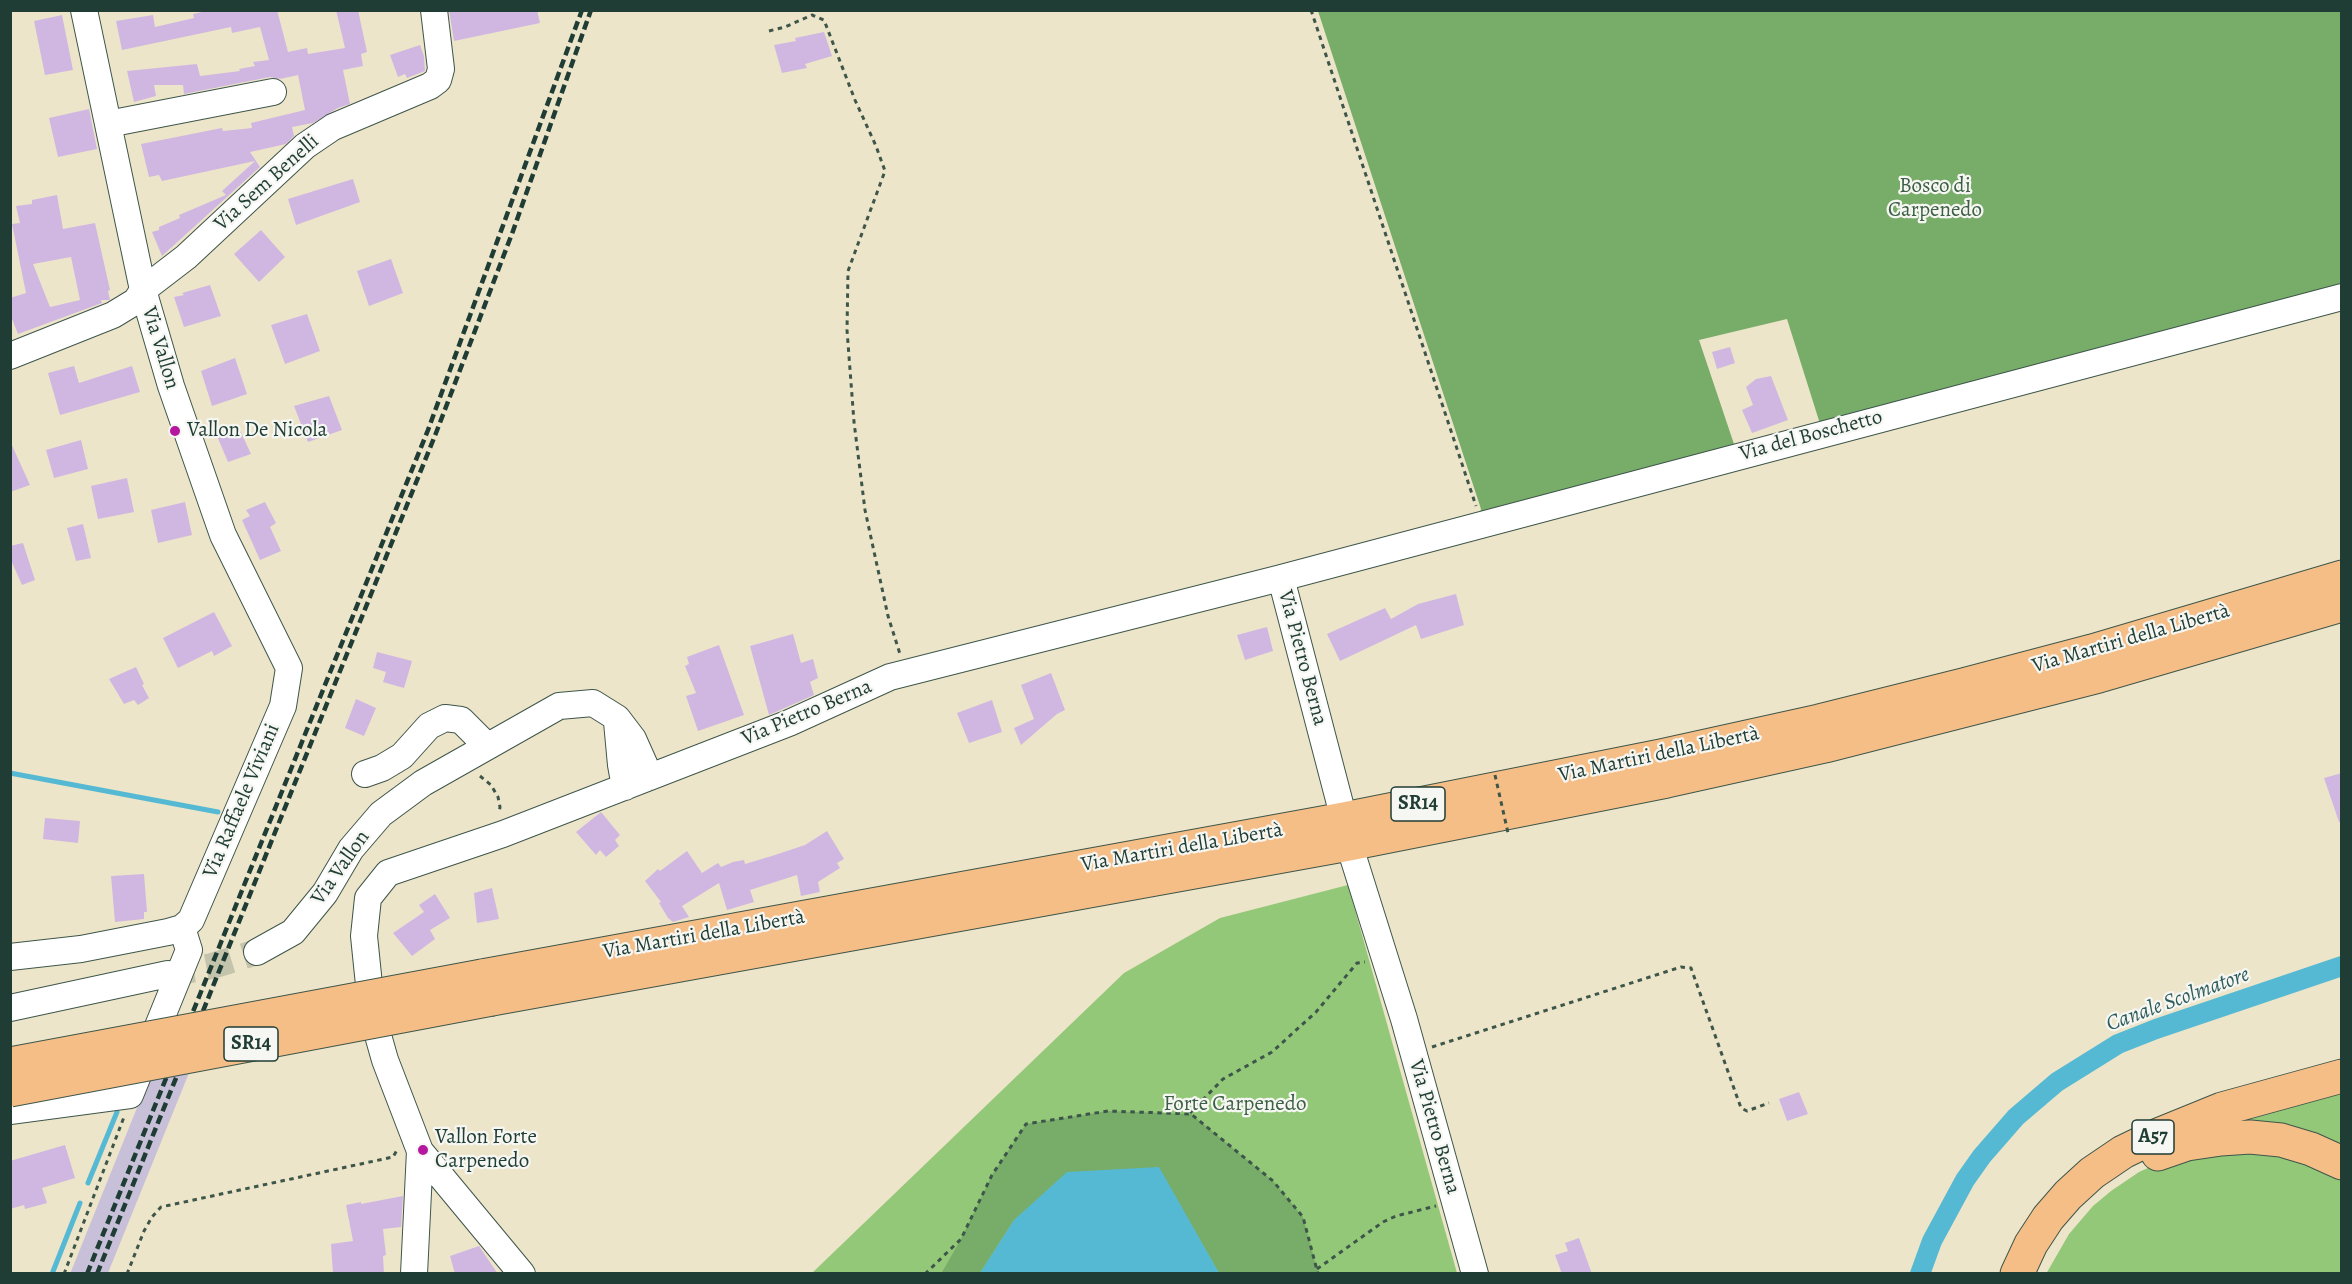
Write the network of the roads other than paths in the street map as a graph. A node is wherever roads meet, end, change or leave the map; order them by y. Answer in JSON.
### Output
{"nodes":[{"id":1,"x":84,"y":10,"type":"edge"},
{"id":2,"x":434,"y":10,"type":"edge"},
{"id":3,"x":273,"y":92,"type":"dead end"},
{"id":4,"x":108,"y":124,"type":"junction"},
{"id":5,"x":143,"y":290,"type":"junction"},
{"id":6,"x":2342,"y":297,"type":"edge"},
{"id":7,"x":10,"y":356,"type":"edge"},
{"id":8,"x":2342,"y":577,"type":"edge"},
{"id":9,"x":1281,"y":578,"type":"junction"},
{"id":10,"x":2342,"y":605,"type":"edge"},
{"id":11,"x":289,"y":668,"type":"joint"},
{"id":12,"x":617,"y":717,"type":"junction"},
{"id":13,"x":487,"y":746,"type":"junction"},
{"id":14,"x":365,"y":774,"type":"dead end"},
{"id":15,"x":650,"y":777,"type":"junction"},
{"id":16,"x":625,"y":787,"type":"junction"},
{"id":17,"x":1347,"y":831,"type":"junction"},
{"id":18,"x":182,"y":928,"type":"junction"},
{"id":19,"x":257,"y":952,"type":"tunnel mouth"},
{"id":20,"x":10,"y":957,"type":"edge"},
{"id":21,"x":168,"y":974,"type":"tunnel mouth"},
{"id":22,"x":487,"y":988,"type":"junction"},
{"id":23,"x":10,"y":1008,"type":"edge"},
{"id":24,"x":10,"y":1064,"type":"edge"},
{"id":25,"x":2342,"y":1076,"type":"edge"},
{"id":26,"x":10,"y":1090,"type":"edge"},
{"id":27,"x":10,"y":1111,"type":"edge"},
{"id":28,"x":409,"y":1149,"type":"junction"},
{"id":29,"x":2342,"y":1163,"type":"edge"},
{"id":30,"x":414,"y":1274,"type":"edge"},
{"id":31,"x":522,"y":1274,"type":"edge"},
{"id":32,"x":1475,"y":1274,"type":"edge"},
{"id":33,"x":2017,"y":1274,"type":"edge"},
{"id":34,"x":2039,"y":1274,"type":"edge"}],
"edges":[{"from":1,"to":4,"type":"street","name":"Via Vallon"},
{"from":2,"to":5,"type":"street","name":"Via Sem Benelli"},
{"from":3,"to":4,"type":"street"},
{"from":4,"to":5,"type":"street","name":"Via Vallon"},
{"from":5,"to":7,"type":"street"},
{"from":5,"to":11,"type":"street","name":"Via Vallon"},
{"from":6,"to":9,"type":"street","name":"Via del Boschetto"},
{"from":8,"to":17,"type":"main road","name":"Via Martiri della Libertà","number":"SR14"},
{"from":9,"to":15,"type":"street","name":"Via Pietro Berna"},
{"from":9,"to":17,"type":"street","name":"Via Pietro Berna"},
{"from":10,"to":17,"type":"main road","name":"Via Martiri della Libertà","number":"SR14"},
{"from":11,"to":18,"type":"street","name":"Via Raffaele Viviani"},
{"from":12,"to":13,"type":"street","name":"Via Vallon"},
{"from":12,"to":15,"type":"street","name":"Via Vallon"},
{"from":12,"to":16,"type":"street"},
{"from":13,"to":14,"type":"street"},
{"from":13,"to":19,"type":"street","name":"Via Vallon"},
{"from":15,"to":16,"type":"street","name":"Via Pietro Berna"},
{"from":16,"to":28,"type":"street","name":"Via Pietro Berna"},
{"from":17,"to":22,"type":"main road","name":"Via Martiri della Libertà","number":"SR14"},
{"from":17,"to":32,"type":"street","name":"Via Pietro Berna"},
{"from":18,"to":20,"type":"street"},
{"from":18,"to":27,"type":"street"},
{"from":21,"to":23,"type":"street"},
{"from":22,"to":24,"type":"main road","name":"Via Martiri della Libertà","number":"SR14","bridge":true},
{"from":22,"to":26,"type":"main road","name":"Via Martiri della Libertà","number":"SR14","bridge":true},
{"from":25,"to":33,"type":"main road","number":"A57"},
{"from":28,"to":30,"type":"street"},
{"from":28,"to":31,"type":"street"},
{"from":29,"to":34,"type":"main road","number":"A57"}]}
